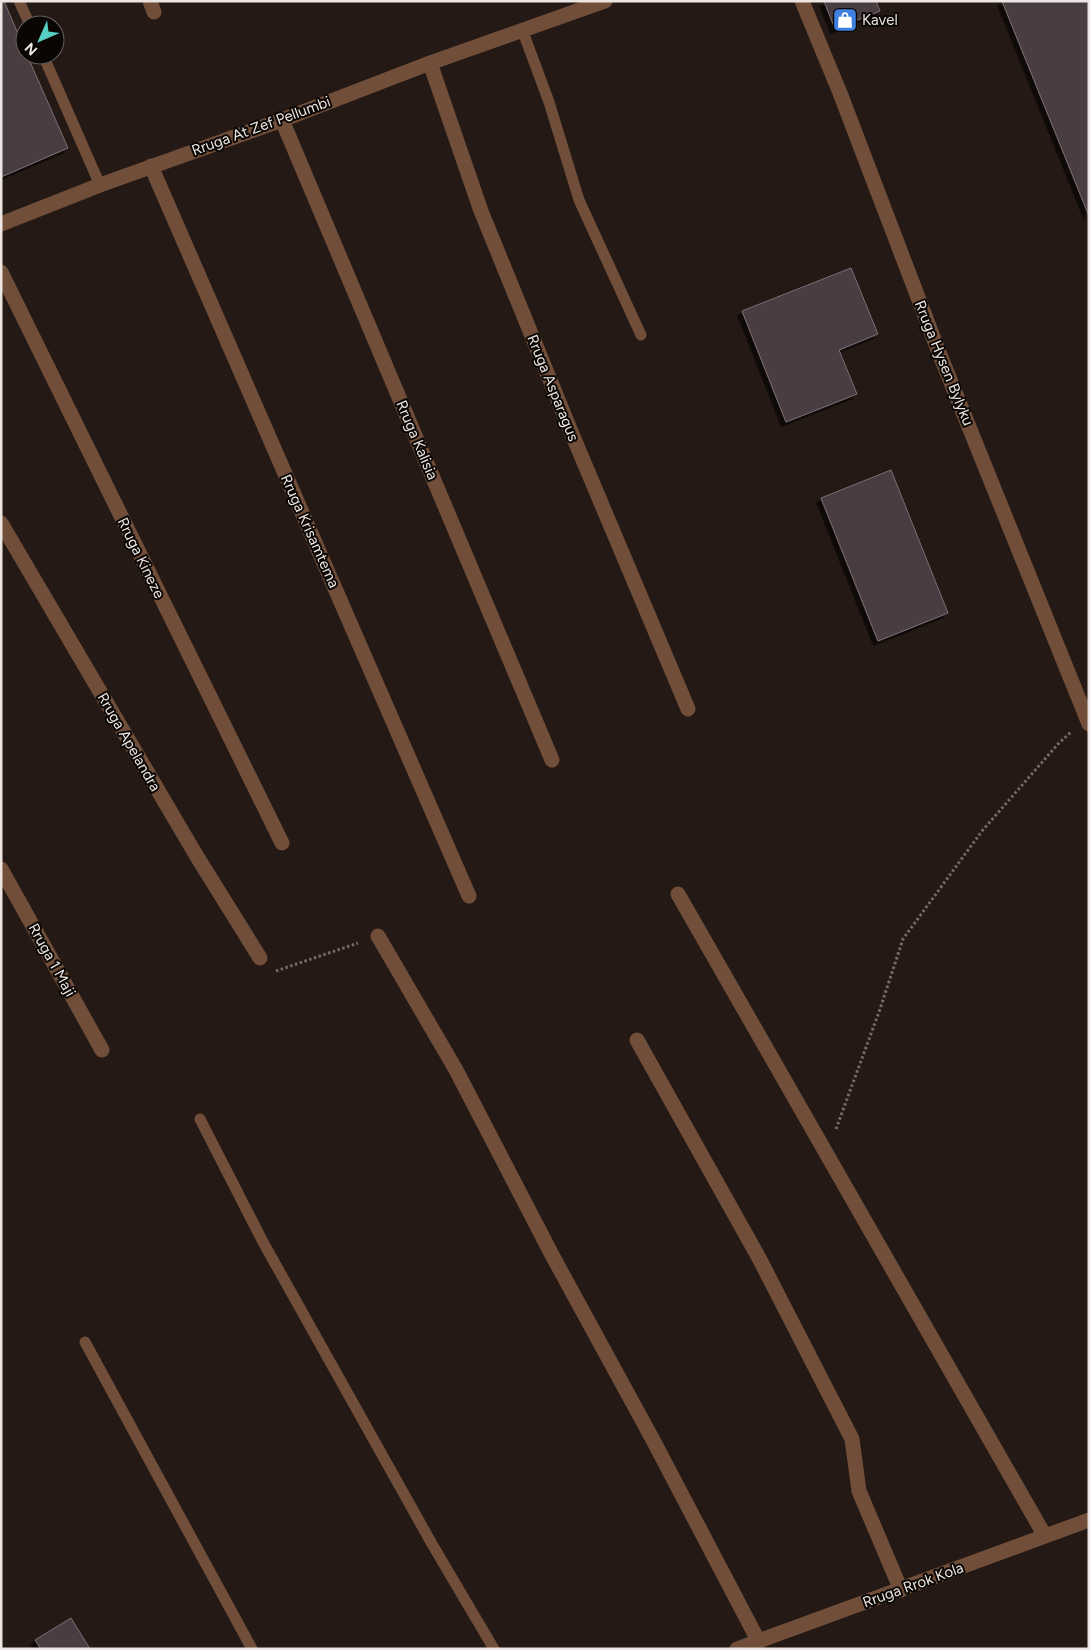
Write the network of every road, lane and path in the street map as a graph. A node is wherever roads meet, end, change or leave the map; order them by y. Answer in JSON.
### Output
{"nodes":[{"id":1,"x":19,"y":1,"type":"edge"},
{"id":2,"x":605,"y":1,"type":"edge"},
{"id":3,"x":802,"y":1,"type":"edge"},
{"id":4,"x":25,"y":15,"type":"edge"},
{"id":5,"x":522,"y":32,"type":"junction"},
{"id":6,"x":430,"y":63,"type":"junction"},
{"id":7,"x":47,"y":65,"type":"edge"},
{"id":8,"x":282,"y":120,"type":"junction"},
{"id":9,"x":151,"y":166,"type":"junction"},
{"id":10,"x":100,"y":185,"type":"junction"},
{"id":11,"x":1,"y":224,"type":"edge"},
{"id":12,"x":1,"y":272,"type":"edge"},
{"id":13,"x":640,"y":335,"type":"dead end"},
{"id":14,"x":1,"y":523,"type":"edge"},
{"id":15,"x":688,"y":709,"type":"dead end"},
{"id":16,"x":1088,"y":721,"type":"edge"},
{"id":17,"x":552,"y":760,"type":"dead end"},
{"id":18,"x":282,"y":843,"type":"dead end"},
{"id":19,"x":1,"y":869,"type":"edge"},
{"id":20,"x":678,"y":894,"type":"dead end"},
{"id":21,"x":469,"y":896,"type":"dead end"},
{"id":22,"x":378,"y":936,"type":"joint"},
{"id":23,"x":260,"y":958,"type":"joint"},
{"id":24,"x":636,"y":1040,"type":"dead end"},
{"id":25,"x":102,"y":1050,"type":"dead end"},
{"id":26,"x":200,"y":1119,"type":"dead end"},
{"id":27,"x":827,"y":1152,"type":"junction"},
{"id":28,"x":85,"y":1342,"type":"dead end"},
{"id":29,"x":1089,"y":1520,"type":"edge"},
{"id":30,"x":1045,"y":1536,"type":"junction"},
{"id":31,"x":901,"y":1590,"type":"junction"},
{"id":32,"x":759,"y":1642,"type":"junction"},
{"id":33,"x":252,"y":1649,"type":"edge"},
{"id":34,"x":494,"y":1649,"type":"edge"},
{"id":35,"x":738,"y":1649,"type":"edge"}],
"edges":[{"from":1,"to":4,"type":"lane"},
{"from":2,"to":5,"type":"street","name":"Rruga At Zef Pellumbi"},
{"from":3,"to":16,"type":"street","name":"Rruga Hysen Bylyku"},
{"from":5,"to":6,"type":"street","name":"Rruga At Zef Pellumbi"},
{"from":5,"to":13,"type":"lane"},
{"from":6,"to":8,"type":"street","name":"Rruga At Zef Pellumbi"},
{"from":6,"to":15,"type":"street","name":"Rruga Asparagus"},
{"from":7,"to":10,"type":"lane"},
{"from":8,"to":9,"type":"street","name":"Rruga At Zef Pellumbi"},
{"from":8,"to":17,"type":"street","name":"Rruga Kalisia"},
{"from":9,"to":10,"type":"street","name":"Rruga At Zef Pellumbi"},
{"from":9,"to":21,"type":"street","name":"Rruga Krisamtema"},
{"from":10,"to":11,"type":"street","name":"Rruga At Zef Pellumbi"},
{"from":12,"to":18,"type":"street","name":"Rruga Kineze"},
{"from":14,"to":23,"type":"street","name":"Rruga Apelandra"},
{"from":16,"to":27,"type":"path"},
{"from":19,"to":25,"type":"street","name":"Rruga 1 Maji"},
{"from":20,"to":27,"type":"street"},
{"from":22,"to":23,"type":"path"},
{"from":22,"to":32,"type":"street"},
{"from":24,"to":31,"type":"street"},
{"from":26,"to":34,"type":"lane"},
{"from":27,"to":30,"type":"street"},
{"from":28,"to":33,"type":"lane"},
{"from":29,"to":30,"type":"street","name":"Rruga Rrok Kola"},
{"from":30,"to":31,"type":"street","name":"Rruga Rrok Kola"},
{"from":31,"to":32,"type":"street","name":"Rruga Rrok Kola"},
{"from":32,"to":35,"type":"street","name":"Rruga Rrok Kola"}]}
